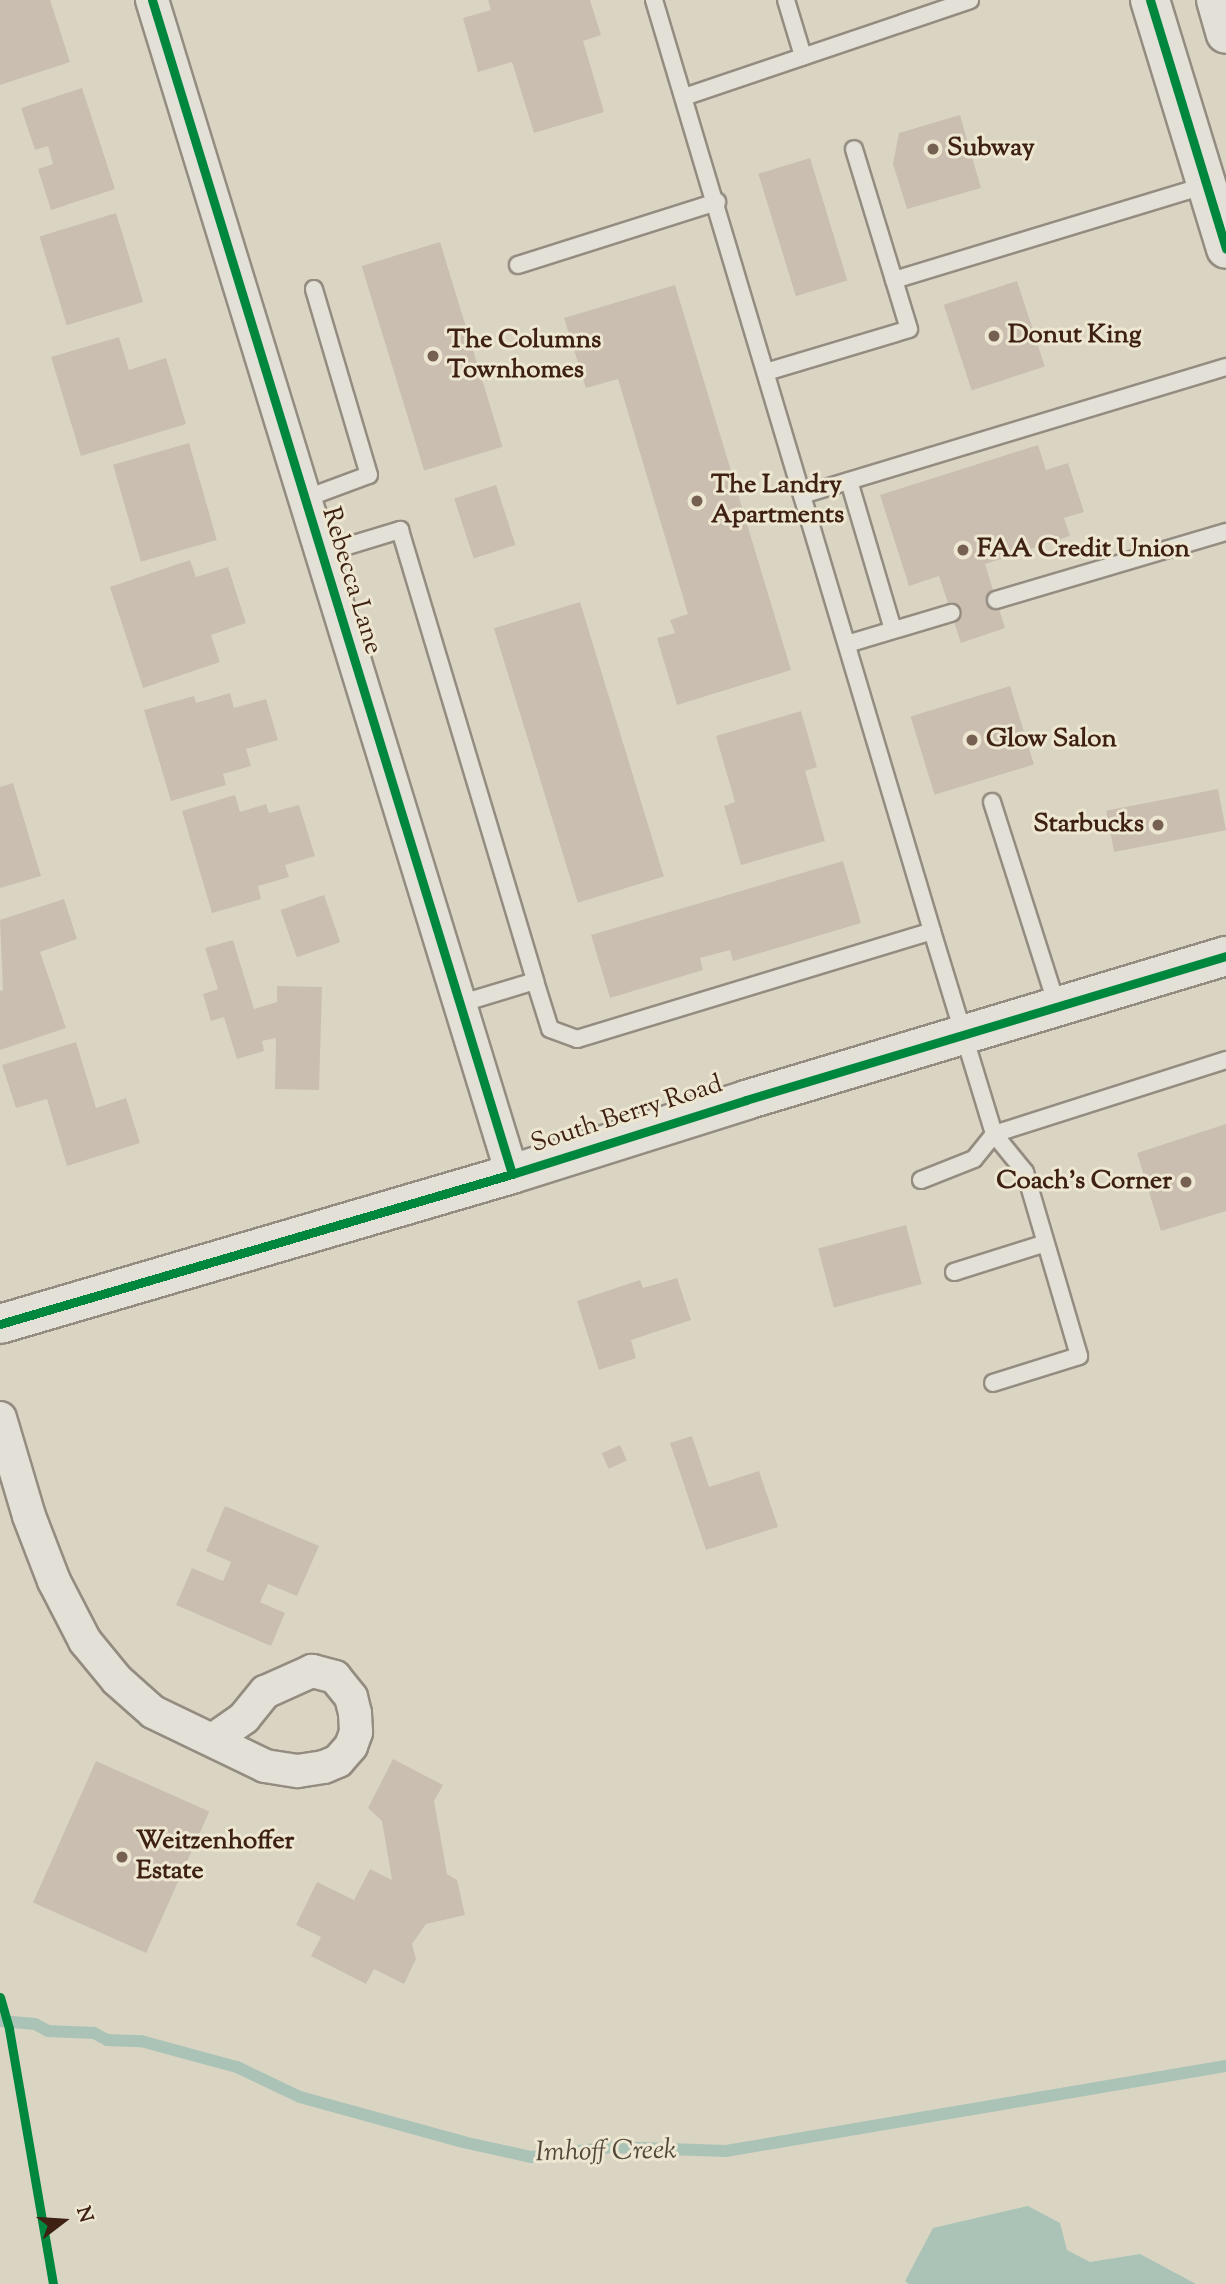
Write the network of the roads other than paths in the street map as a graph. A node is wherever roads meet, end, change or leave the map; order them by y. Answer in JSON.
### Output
{"nodes":[{"id":1,"x":152,"y":0,"type":"edge"},
{"id":2,"x":654,"y":0,"type":"edge"},
{"id":3,"x":786,"y":0,"type":"edge"},
{"id":4,"x":970,"y":0,"type":"edge"},
{"id":5,"x":1150,"y":0,"type":"edge"},
{"id":6,"x":1216,"y":0,"type":"edge"},
{"id":7,"x":1226,"y":34,"type":"edge"},
{"id":8,"x":803,"y":57,"type":"junction"},
{"id":9,"x":684,"y":97,"type":"junction"},
{"id":10,"x":854,"y":149,"type":"dead end"},
{"id":11,"x":1206,"y":185,"type":"junction"},
{"id":12,"x":717,"y":202,"type":"junction"},
{"id":13,"x":1226,"y":249,"type":"edge"},
{"id":14,"x":518,"y":265,"type":"dead end"},
{"id":15,"x":894,"y":280,"type":"junction"},
{"id":16,"x":314,"y":289,"type":"dead end"},
{"id":17,"x":1226,"y":367,"type":"edge"},
{"id":18,"x":766,"y":372,"type":"junction"},
{"id":19,"x":849,"y":481,"type":"junction"},
{"id":20,"x":802,"y":495,"type":"junction"},
{"id":21,"x":304,"y":499,"type":"junction"},
{"id":22,"x":1226,"y":532,"type":"edge"},
{"id":23,"x":321,"y":554,"type":"junction"},
{"id":24,"x":996,"y":600,"type":"dead end"},
{"id":25,"x":951,"y":613,"type":"dead end"},
{"id":26,"x":893,"y":630,"type":"junction"},
{"id":27,"x":847,"y":644,"type":"junction"},
{"id":28,"x":992,"y":802,"type":"dead end"},
{"id":29,"x":932,"y":931,"type":"junction"},
{"id":30,"x":1226,"y":956,"type":"edge"},
{"id":31,"x":535,"y":981,"type":"junction"},
{"id":32,"x":459,"y":1004,"type":"junction"},
{"id":33,"x":1058,"y":1007,"type":"junction"},
{"id":34,"x":964,"y":1035,"type":"junction"},
{"id":35,"x":1226,"y":1060,"type":"edge"},
{"id":36,"x":994,"y":1134,"type":"junction"},
{"id":37,"x":512,"y":1174,"type":"junction"},
{"id":38,"x":921,"y":1180,"type":"dead end"},
{"id":39,"x":1046,"y":1243,"type":"junction"},
{"id":40,"x":954,"y":1272,"type":"dead end"},
{"id":41,"x":0,"y":1324,"type":"edge"},
{"id":42,"x":993,"y":1383,"type":"dead end"},
{"id":43,"x":0,"y":1418,"type":"edge"},
{"id":44,"x":213,"y":1740,"type":"dead end"}],
"edges":[{"from":1,"to":21,"type":"street","name":"Rebecca Lane"},
{"from":2,"to":9,"type":"lane"},
{"from":3,"to":8,"type":"lane"},
{"from":4,"to":8,"type":"lane"},
{"from":5,"to":11,"type":"street"},
{"from":6,"to":7,"type":"street"},
{"from":8,"to":9,"type":"lane"},
{"from":9,"to":12,"type":"lane"},
{"from":10,"to":15,"type":"lane"},
{"from":11,"to":13,"type":"street"},
{"from":11,"to":15,"type":"lane"},
{"from":12,"to":14,"type":"lane"},
{"from":12,"to":18,"type":"lane"},
{"from":15,"to":18,"type":"lane"},
{"from":16,"to":21,"type":"lane"},
{"from":17,"to":19,"type":"lane"},
{"from":18,"to":20,"type":"lane"},
{"from":19,"to":20,"type":"lane"},
{"from":19,"to":26,"type":"lane"},
{"from":20,"to":27,"type":"lane"},
{"from":21,"to":23,"type":"street","name":"Rebecca Lane"},
{"from":22,"to":24,"type":"lane"},
{"from":23,"to":31,"type":"lane"},
{"from":23,"to":32,"type":"street","name":"Rebecca Lane"},
{"from":25,"to":26,"type":"lane"},
{"from":26,"to":27,"type":"lane"},
{"from":27,"to":29,"type":"lane"},
{"from":28,"to":33,"type":"lane"},
{"from":29,"to":31,"type":"lane"},
{"from":29,"to":34,"type":"lane"},
{"from":30,"to":33,"type":"street","name":"South Berry Road"},
{"from":31,"to":32,"type":"lane"},
{"from":32,"to":37,"type":"street","name":"Rebecca Lane"},
{"from":33,"to":34,"type":"street","name":"South Berry Road"},
{"from":34,"to":36,"type":"lane"},
{"from":34,"to":37,"type":"street","name":"South Berry Road"},
{"from":35,"to":36,"type":"lane"},
{"from":36,"to":38,"type":"lane"},
{"from":36,"to":39,"type":"lane"},
{"from":37,"to":41,"type":"street","name":"South Berry Road"},
{"from":39,"to":40,"type":"lane"},
{"from":39,"to":42,"type":"lane"},
{"from":43,"to":44,"type":"street"}]}
